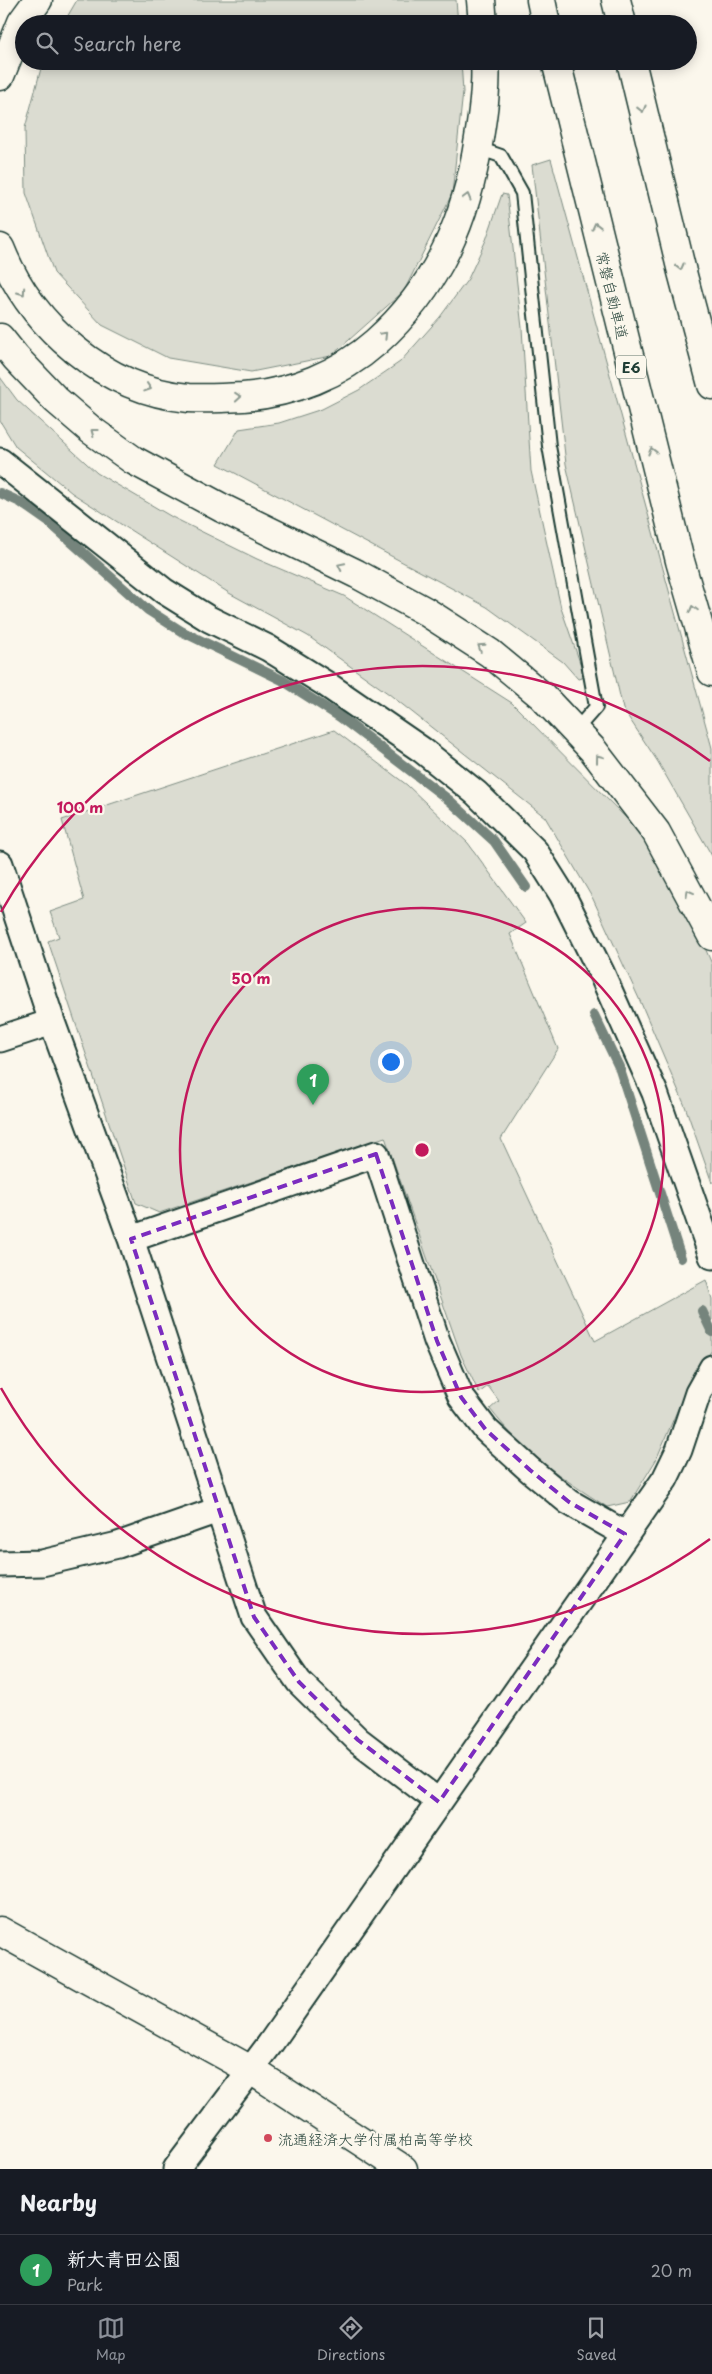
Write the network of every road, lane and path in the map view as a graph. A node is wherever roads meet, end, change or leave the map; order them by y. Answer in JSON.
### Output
{"nodes":[{"id":1,"x":38,"y":0,"type":"edge"},
{"id":2,"x":481,"y":0,"type":"edge"},
{"id":3,"x":541,"y":0,"type":"edge"},
{"id":4,"x":616,"y":0,"type":"edge"},
{"id":5,"x":27,"y":15,"type":"edge"},
{"id":6,"x":482,"y":15,"type":"edge"},
{"id":7,"x":544,"y":15,"type":"edge"},
{"id":8,"x":620,"y":15,"type":"edge"},
{"id":9,"x":15,"y":39,"type":"edge"},
{"id":10,"x":485,"y":70,"type":"edge"},
{"id":11,"x":558,"y":70,"type":"edge"},
{"id":12,"x":633,"y":70,"type":"edge"},
{"id":13,"x":0,"y":76,"type":"edge"},
{"id":14,"x":478,"y":148,"type":"junction"},
{"id":15,"x":0,"y":248,"type":"edge"},
{"id":16,"x":0,"y":338,"type":"edge"},
{"id":17,"x":712,"y":385,"type":"edge"},
{"id":18,"x":0,"y":461,"type":"edge"},
{"id":19,"x":712,"y":672,"type":"edge"},
{"id":20,"x":574,"y":731,"type":"junction"},
{"id":21,"x":0,"y":864,"type":"edge"},
{"id":22,"x":712,"y":936,"type":"edge"},
{"id":23,"x":52,"y":1022,"type":"junction"},
{"id":24,"x":0,"y":1040,"type":"edge"},
{"id":25,"x":131,"y":1239,"type":"junction"},
{"id":26,"x":712,"y":1256,"type":"edge"},
{"id":27,"x":712,"y":1368,"type":"edge"},
{"id":28,"x":218,"y":1510,"type":"junction"},
{"id":29,"x":625,"y":1534,"type":"junction"},
{"id":30,"x":0,"y":1564,"type":"edge"},
{"id":31,"x":439,"y":1802,"type":"junction"},
{"id":32,"x":0,"y":1931,"type":"edge"},
{"id":33,"x":251,"y":2070,"type":"junction"},
{"id":34,"x":176,"y":2169,"type":"edge"},
{"id":35,"x":403,"y":2169,"type":"edge"}],
"edges":[{"from":1,"to":5,"type":"main road"},
{"from":2,"to":6,"type":"main road"},
{"from":3,"to":7,"type":"main road"},
{"from":4,"to":8,"type":"main road"},
{"from":9,"to":13,"type":"main road"},
{"from":10,"to":14,"type":"main road"},
{"from":19,"to":11,"type":"main road","name":"常磐自動車道","number":"E6","one_way":true},
{"from":12,"to":17,"type":"main road","one_way":true},
{"from":15,"to":14,"type":"main road","one_way":true},
{"from":14,"to":20,"type":"lane"},
{"from":20,"to":16,"type":"main road","one_way":true},
{"from":18,"to":26,"type":"street"},
{"from":22,"to":20,"type":"main road","one_way":true},
{"from":21,"to":23,"type":"street"},
{"from":23,"to":24,"type":"street"},
{"from":23,"to":25,"type":"street"},
{"from":25,"to":28,"type":"street"},
{"from":25,"to":29,"type":"street"},
{"from":27,"to":29,"type":"street"},
{"from":28,"to":30,"type":"street"},
{"from":28,"to":31,"type":"street"},
{"from":29,"to":31,"type":"street"},
{"from":31,"to":33,"type":"street"},
{"from":32,"to":33,"type":"main road"},
{"from":33,"to":34,"type":"street"},
{"from":33,"to":35,"type":"main road"}]}
